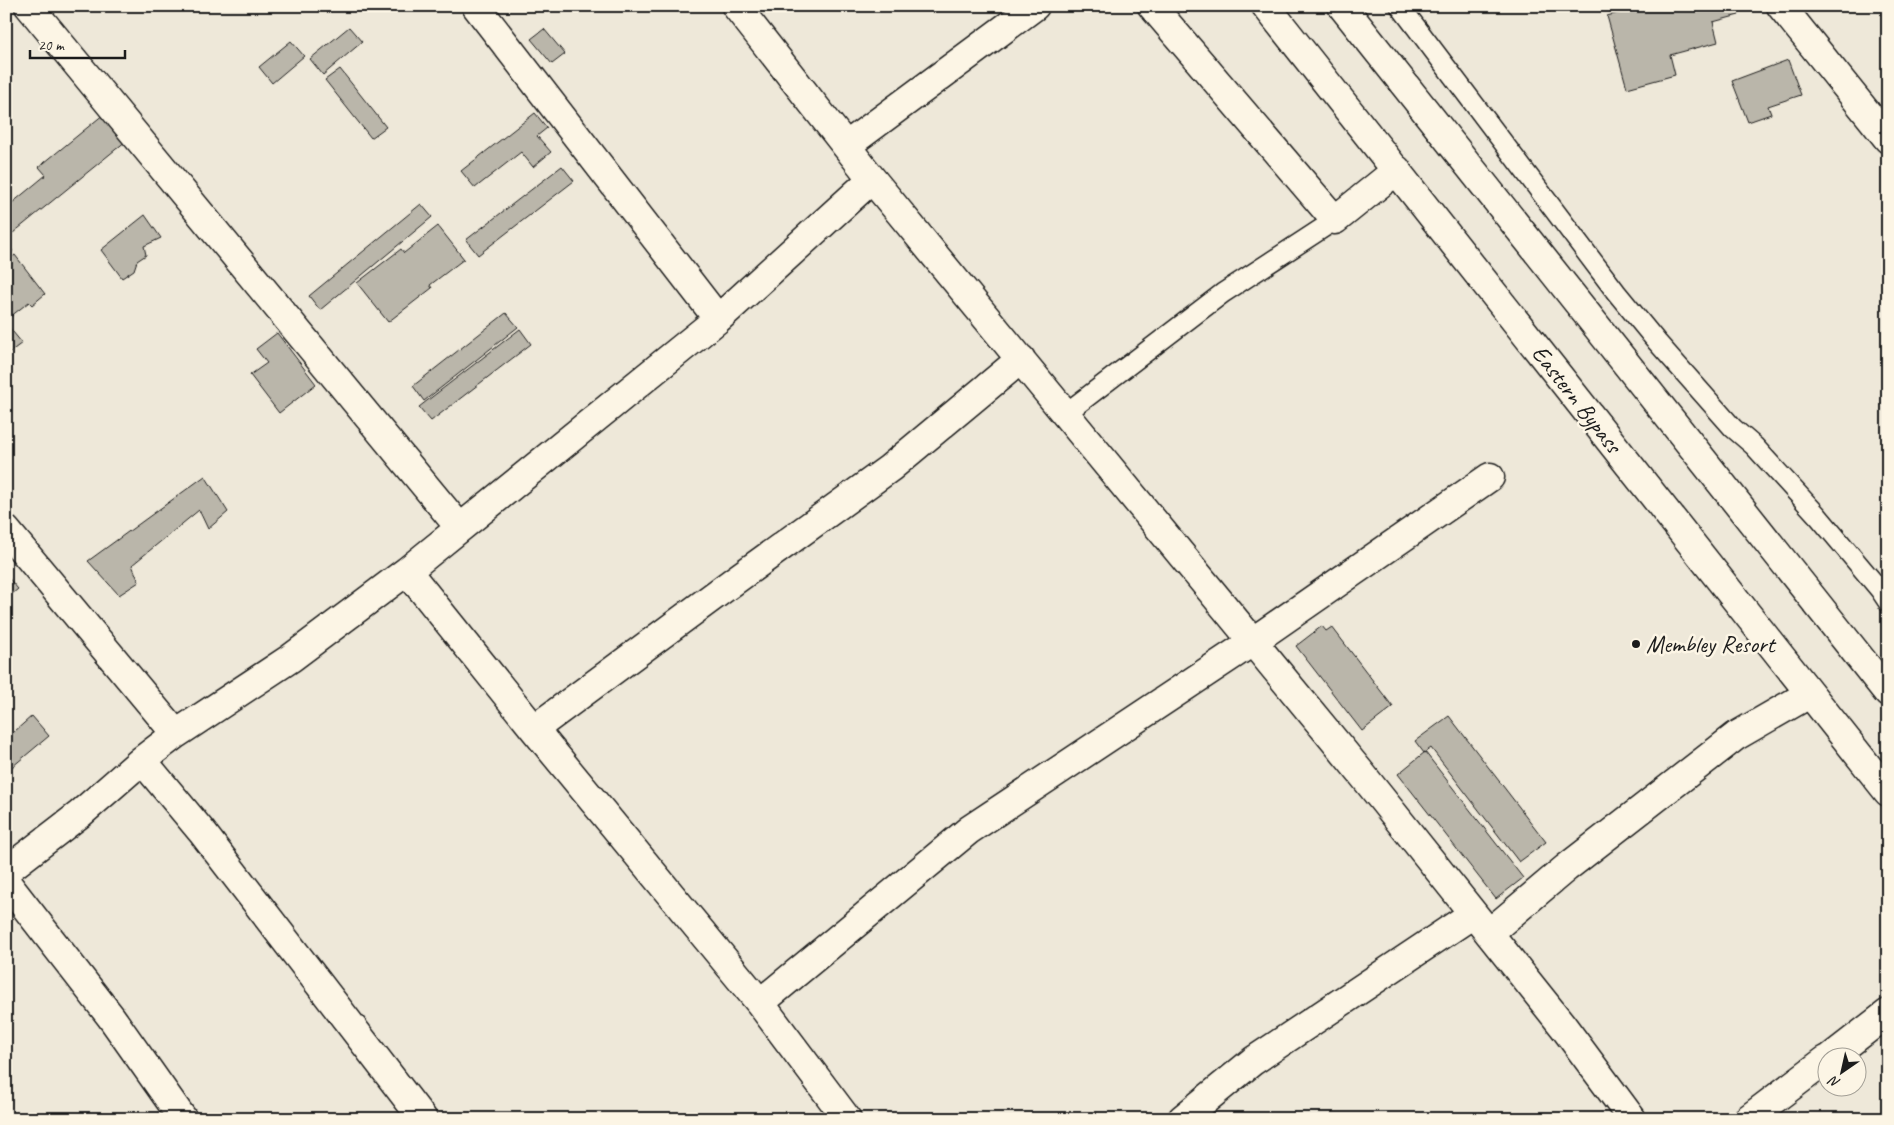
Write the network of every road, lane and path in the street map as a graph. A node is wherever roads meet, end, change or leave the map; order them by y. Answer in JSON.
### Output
{"nodes":[{"id":1,"x":29,"y":6,"type":"edge"},
{"id":2,"x":476,"y":6,"type":"edge"},
{"id":3,"x":736,"y":6,"type":"edge"},
{"id":4,"x":1035,"y":6,"type":"edge"},
{"id":5,"x":1152,"y":6,"type":"edge"},
{"id":6,"x":1266,"y":6,"type":"edge"},
{"id":7,"x":1342,"y":6,"type":"edge"},
{"id":8,"x":1400,"y":6,"type":"edge"},
{"id":9,"x":1780,"y":6,"type":"edge"},
{"id":10,"x":1888,"y":139,"type":"edge"},
{"id":11,"x":846,"y":146,"type":"junction"},
{"id":12,"x":1397,"y":170,"type":"junction"},
{"id":13,"x":872,"y":178,"type":"junction"},
{"id":14,"x":1335,"y":220,"type":"junction"},
{"id":15,"x":718,"y":319,"type":"junction"},
{"id":16,"x":1021,"y":359,"type":"junction"},
{"id":17,"x":1066,"y":413,"type":"junction"},
{"id":18,"x":1490,"y":477,"type":"dead end"},
{"id":19,"x":460,"y":528,"type":"junction"},
{"id":20,"x":6,"y":530,"type":"edge"},
{"id":21,"x":407,"y":571,"type":"junction"},
{"id":22,"x":1888,"y":602,"type":"edge"},
{"id":23,"x":1252,"y":642,"type":"junction"},
{"id":24,"x":1888,"y":693,"type":"edge"},
{"id":25,"x":1809,"y":694,"type":"junction"},
{"id":26,"x":534,"y":729,"type":"junction"},
{"id":27,"x":176,"y":734,"type":"junction"},
{"id":28,"x":142,"y":760,"type":"junction"},
{"id":29,"x":1888,"y":792,"type":"edge"},
{"id":30,"x":6,"y":872,"type":"edge"},
{"id":31,"x":6,"y":882,"type":"edge"},
{"id":32,"x":1481,"y":924,"type":"junction"},
{"id":33,"x":760,"y":1003,"type":"junction"},
{"id":34,"x":1888,"y":1013,"type":"edge"},
{"id":35,"x":1843,"y":1048,"type":"edge"},
{"id":36,"x":1816,"y":1068,"type":"edge"},
{"id":37,"x":183,"y":1119,"type":"edge"},
{"id":38,"x":423,"y":1119,"type":"edge"},
{"id":39,"x":848,"y":1119,"type":"edge"},
{"id":40,"x":1182,"y":1119,"type":"edge"},
{"id":41,"x":1632,"y":1119,"type":"edge"},
{"id":42,"x":1748,"y":1119,"type":"edge"}],
"edges":[{"from":1,"to":19,"type":"street"},
{"from":2,"to":15,"type":"street"},
{"from":3,"to":11,"type":"street"},
{"from":4,"to":11,"type":"street"},
{"from":5,"to":14,"type":"street"},
{"from":6,"to":12,"type":"street","name":"Eastern Bypass"},
{"from":7,"to":24,"type":"street"},
{"from":8,"to":22,"type":"lane"},
{"from":9,"to":10,"type":"street"},
{"from":11,"to":13,"type":"street"},
{"from":12,"to":14,"type":"street"},
{"from":12,"to":25,"type":"street","name":"Eastern Bypass"},
{"from":13,"to":15,"type":"street"},
{"from":13,"to":16,"type":"street"},
{"from":14,"to":17,"type":"lane"},
{"from":15,"to":19,"type":"street"},
{"from":16,"to":17,"type":"street"},
{"from":16,"to":26,"type":"street"},
{"from":17,"to":23,"type":"street"},
{"from":18,"to":23,"type":"street"},
{"from":19,"to":21,"type":"street"},
{"from":20,"to":27,"type":"street"},
{"from":21,"to":26,"type":"street"},
{"from":21,"to":27,"type":"street"},
{"from":23,"to":32,"type":"street"},
{"from":23,"to":33,"type":"street"},
{"from":25,"to":29,"type":"street","name":"Eastern Bypass"},
{"from":25,"to":32,"type":"street"},
{"from":26,"to":33,"type":"street"},
{"from":27,"to":28,"type":"street"},
{"from":28,"to":30,"type":"street"},
{"from":28,"to":38,"type":"street"},
{"from":31,"to":37,"type":"street"},
{"from":32,"to":40,"type":"street"},
{"from":32,"to":41,"type":"street"},
{"from":33,"to":39,"type":"street"},
{"from":34,"to":35,"type":"street"},
{"from":36,"to":42,"type":"street"}]}
